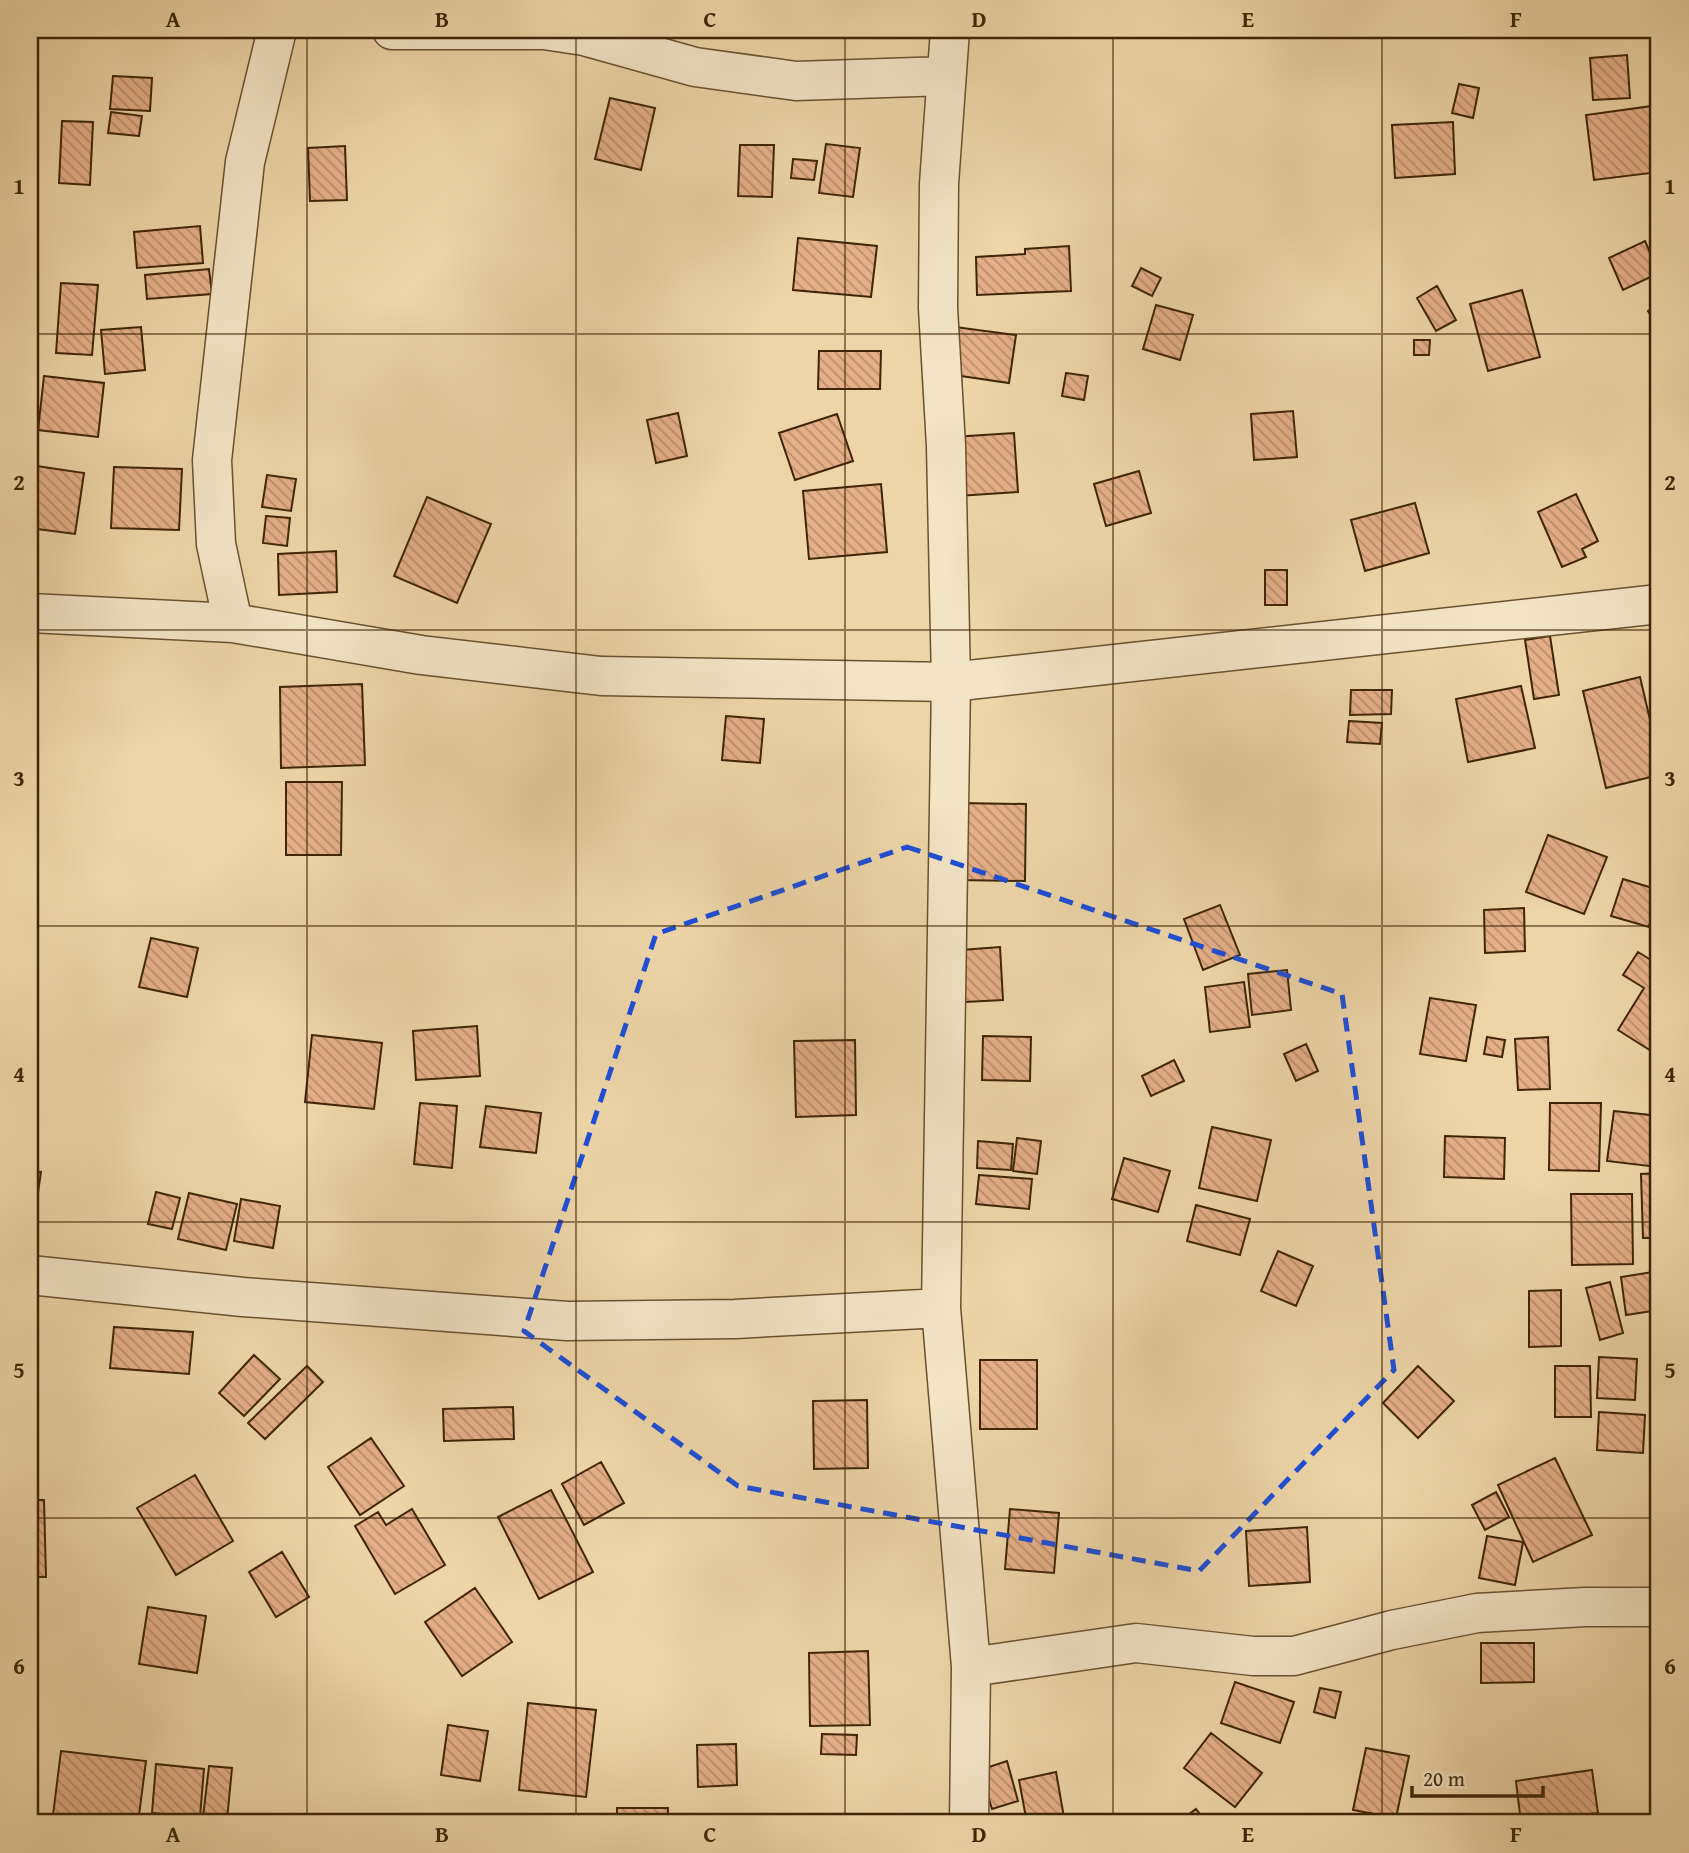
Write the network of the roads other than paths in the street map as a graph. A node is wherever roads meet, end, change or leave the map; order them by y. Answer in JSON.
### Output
{"nodes":[{"id":1,"x":277,"y":30,"type":"edge"},
{"id":2,"x":392,"y":30,"type":"edge"},
{"id":3,"x":950,"y":30,"type":"edge"},
{"id":4,"x":946,"y":76,"type":"junction"},
{"id":5,"x":1659,"y":604,"type":"edge"},
{"id":6,"x":30,"y":613,"type":"edge"},
{"id":7,"x":233,"y":622,"type":"junction"},
{"id":8,"x":951,"y":682,"type":"junction"},
{"id":9,"x":30,"y":1275,"type":"edge"},
{"id":10,"x":941,"y":1308,"type":"junction"},
{"id":11,"x":1659,"y":1607,"type":"edge"},
{"id":12,"x":971,"y":1667,"type":"junction"},
{"id":13,"x":969,"y":1823,"type":"edge"}],
"edges":[{"from":1,"to":7,"type":"street"},
{"from":2,"to":4,"type":"street"},
{"from":3,"to":4,"type":"street"},
{"from":4,"to":8,"type":"street"},
{"from":5,"to":8,"type":"street"},
{"from":6,"to":7,"type":"street"},
{"from":7,"to":8,"type":"street"},
{"from":8,"to":10,"type":"street"},
{"from":9,"to":10,"type":"street"},
{"from":10,"to":12,"type":"street"},
{"from":11,"to":12,"type":"street"},
{"from":12,"to":13,"type":"street"}]}
